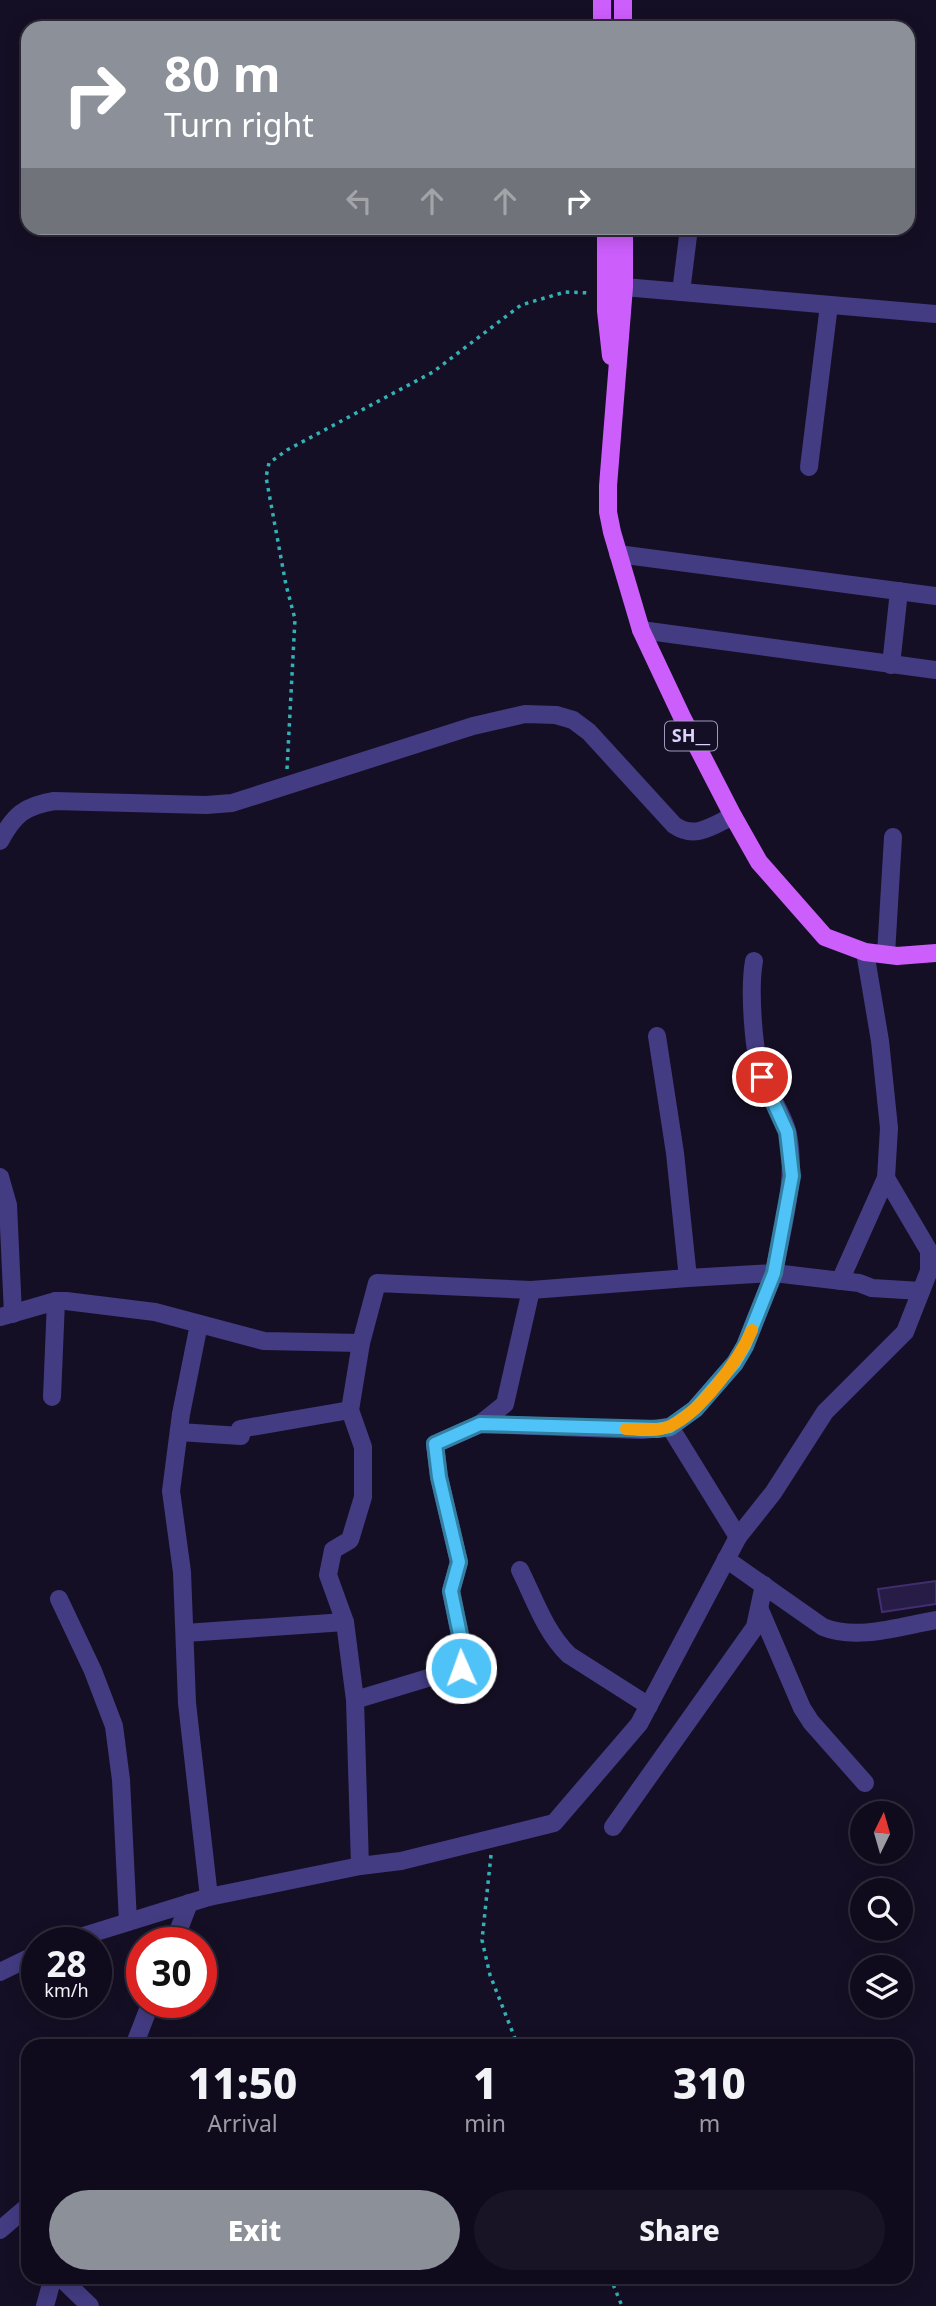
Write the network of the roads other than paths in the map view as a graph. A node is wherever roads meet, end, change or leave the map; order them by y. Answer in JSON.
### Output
{"nodes":[{"id":1,"x":602,"y":0,"type":"edge"},
{"id":2,"x":623,"y":0,"type":"edge"},
{"id":3,"x":602,"y":21,"type":"edge"},
{"id":4,"x":623,"y":21,"type":"edge"},
{"id":5,"x":606,"y":235,"type":"edge"},
{"id":6,"x":624,"y":235,"type":"edge"},
{"id":7,"x":688,"y":235,"type":"edge"},
{"id":8,"x":624,"y":287,"type":"junction"},
{"id":9,"x":681,"y":292,"type":"junction"},
{"id":10,"x":829,"y":304,"type":"junction"},
{"id":11,"x":936,"y":314,"type":"edge"},
{"id":12,"x":615,"y":394,"type":"junction"},
{"id":13,"x":809,"y":467,"type":"dead end"},
{"id":14,"x":618,"y":554,"type":"junction"},
{"id":15,"x":899,"y":591,"type":"junction"},
{"id":16,"x":936,"y":596,"type":"edge"},
{"id":17,"x":641,"y":630,"type":"junction"},
{"id":18,"x":891,"y":665,"type":"junction"},
{"id":19,"x":936,"y":670,"type":"edge"},
{"id":20,"x":733,"y":816,"type":"junction"},
{"id":21,"x":893,"y":838,"type":"dead end"},
{"id":22,"x":0,"y":841,"type":"edge"},
{"id":23,"x":865,"y":952,"type":"junction"},
{"id":24,"x":936,"y":953,"type":"edge"},
{"id":25,"x":886,"y":954,"type":"junction"},
{"id":26,"x":754,"y":961,"type":"dead end"},
{"id":27,"x":657,"y":1036,"type":"dead end"},
{"id":28,"x":0,"y":1177,"type":"edge"},
{"id":29,"x":886,"y":1178,"type":"junction"},
{"id":30,"x":933,"y":1268,"type":"edge"},
{"id":31,"x":774,"y":1273,"type":"junction"},
{"id":32,"x":688,"y":1278,"type":"junction"},
{"id":33,"x":840,"y":1281,"type":"junction"},
{"id":34,"x":531,"y":1290,"type":"junction"},
{"id":35,"x":921,"y":1291,"type":"junction"},
{"id":36,"x":56,"y":1301,"type":"junction"},
{"id":37,"x":7,"y":1316,"type":"edge"},
{"id":38,"x":200,"y":1324,"type":"junction"},
{"id":39,"x":361,"y":1343,"type":"junction"},
{"id":40,"x":52,"y":1397,"type":"dead end"},
{"id":41,"x":350,"y":1410,"type":"junction"},
{"id":42,"x":480,"y":1424,"type":"junction"},
{"id":43,"x":670,"y":1427,"type":"junction"},
{"id":44,"x":179,"y":1432,"type":"junction"},
{"id":45,"x":738,"y":1537,"type":"junction"},
{"id":46,"x":726,"y":1559,"type":"junction"},
{"id":47,"x":520,"y":1570,"type":"dead end"},
{"id":48,"x":770,"y":1589,"type":"junction"},
{"id":49,"x":59,"y":1599,"type":"dead end"},
{"id":50,"x":760,"y":1610,"type":"junction"},
{"id":51,"x":936,"y":1620,"type":"edge"},
{"id":52,"x":345,"y":1622,"type":"junction"},
{"id":53,"x":185,"y":1633,"type":"junction"},
{"id":54,"x":355,"y":1700,"type":"junction"},
{"id":55,"x":649,"y":1706,"type":"junction"},
{"id":56,"x":865,"y":1783,"type":"dead end"},
{"id":57,"x":613,"y":1827,"type":"dead end"},
{"id":58,"x":360,"y":1866,"type":"junction"},
{"id":59,"x":209,"y":1896,"type":"junction"},
{"id":60,"x":189,"y":1903,"type":"junction"},
{"id":61,"x":128,"y":1922,"type":"junction"},
{"id":62,"x":112,"y":1927,"type":"edge"},
{"id":63,"x":180,"y":1927,"type":"edge"},
{"id":64,"x":21,"y":1962,"type":"edge"},
{"id":65,"x":0,"y":1972,"type":"edge"},
{"id":66,"x":145,"y":2018,"type":"edge"},
{"id":67,"x":137,"y":2039,"type":"edge"},
{"id":68,"x":21,"y":2212,"type":"edge"},
{"id":69,"x":0,"y":2230,"type":"edge"},
{"id":70,"x":51,"y":2284,"type":"edge"},
{"id":71,"x":67,"y":2284,"type":"edge"},
{"id":72,"x":45,"y":2306,"type":"edge"},
{"id":73,"x":90,"y":2306,"type":"edge"}],
"edges":[{"from":1,"to":3,"type":"main road"},
{"from":2,"to":4,"type":"main road"},
{"from":5,"to":12,"type":"main road","number":"SH__"},
{"from":6,"to":8,"type":"main road","number":"SH__"},
{"from":7,"to":9,"type":"street"},
{"from":8,"to":9,"type":"street"},
{"from":8,"to":12,"type":"main road","number":"SH__"},
{"from":9,"to":10,"type":"street"},
{"from":10,"to":11,"type":"street"},
{"from":10,"to":13,"type":"street"},
{"from":12,"to":14,"type":"main road","number":"SH__"},
{"from":14,"to":15,"type":"street"},
{"from":14,"to":17,"type":"main road","number":"SH__"},
{"from":15,"to":16,"type":"street"},
{"from":15,"to":18,"type":"street"},
{"from":17,"to":18,"type":"street"},
{"from":17,"to":20,"type":"main road","number":"SH__"},
{"from":18,"to":19,"type":"street"},
{"from":20,"to":22,"type":"street"},
{"from":20,"to":23,"type":"main road","number":"SH__"},
{"from":21,"to":25,"type":"street"},
{"from":23,"to":25,"type":"main road","number":"SH__"},
{"from":23,"to":29,"type":"street"},
{"from":24,"to":25,"type":"main road","number":"SH__"},
{"from":26,"to":31,"type":"street"},
{"from":27,"to":32,"type":"street"},
{"from":28,"to":37,"type":"street"},
{"from":29,"to":30,"type":"street"},
{"from":29,"to":33,"type":"street"},
{"from":30,"to":35,"type":"street"},
{"from":31,"to":32,"type":"street"},
{"from":31,"to":33,"type":"street"},
{"from":31,"to":43,"type":"street"},
{"from":32,"to":34,"type":"street"},
{"from":33,"to":35,"type":"street"},
{"from":34,"to":39,"type":"street"},
{"from":34,"to":42,"type":"street"},
{"from":35,"to":45,"type":"street"},
{"from":36,"to":37,"type":"street"},
{"from":36,"to":38,"type":"street"},
{"from":36,"to":40,"type":"street"},
{"from":38,"to":39,"type":"street"},
{"from":38,"to":44,"type":"street"},
{"from":39,"to":41,"type":"street"},
{"from":41,"to":44,"type":"street"},
{"from":41,"to":52,"type":"street"},
{"from":42,"to":43,"type":"street"},
{"from":42,"to":54,"type":"street"},
{"from":43,"to":45,"type":"street"},
{"from":44,"to":53,"type":"street"},
{"from":45,"to":46,"type":"street"},
{"from":46,"to":48,"type":"street"},
{"from":46,"to":55,"type":"street"},
{"from":47,"to":55,"type":"street"},
{"from":48,"to":50,"type":"street"},
{"from":48,"to":51,"type":"street"},
{"from":49,"to":61,"type":"street"},
{"from":50,"to":56,"type":"street"},
{"from":50,"to":57,"type":"street"},
{"from":52,"to":53,"type":"street"},
{"from":52,"to":54,"type":"street"},
{"from":53,"to":59,"type":"street"},
{"from":54,"to":58,"type":"street"},
{"from":55,"to":58,"type":"street"},
{"from":58,"to":59,"type":"street"},
{"from":59,"to":60,"type":"street"},
{"from":60,"to":61,"type":"street"},
{"from":60,"to":63,"type":"street"},
{"from":61,"to":62,"type":"street"},
{"from":64,"to":65,"type":"street"},
{"from":66,"to":67,"type":"street"},
{"from":68,"to":69,"type":"street"},
{"from":70,"to":72,"type":"street"},
{"from":71,"to":73,"type":"street"}]}
